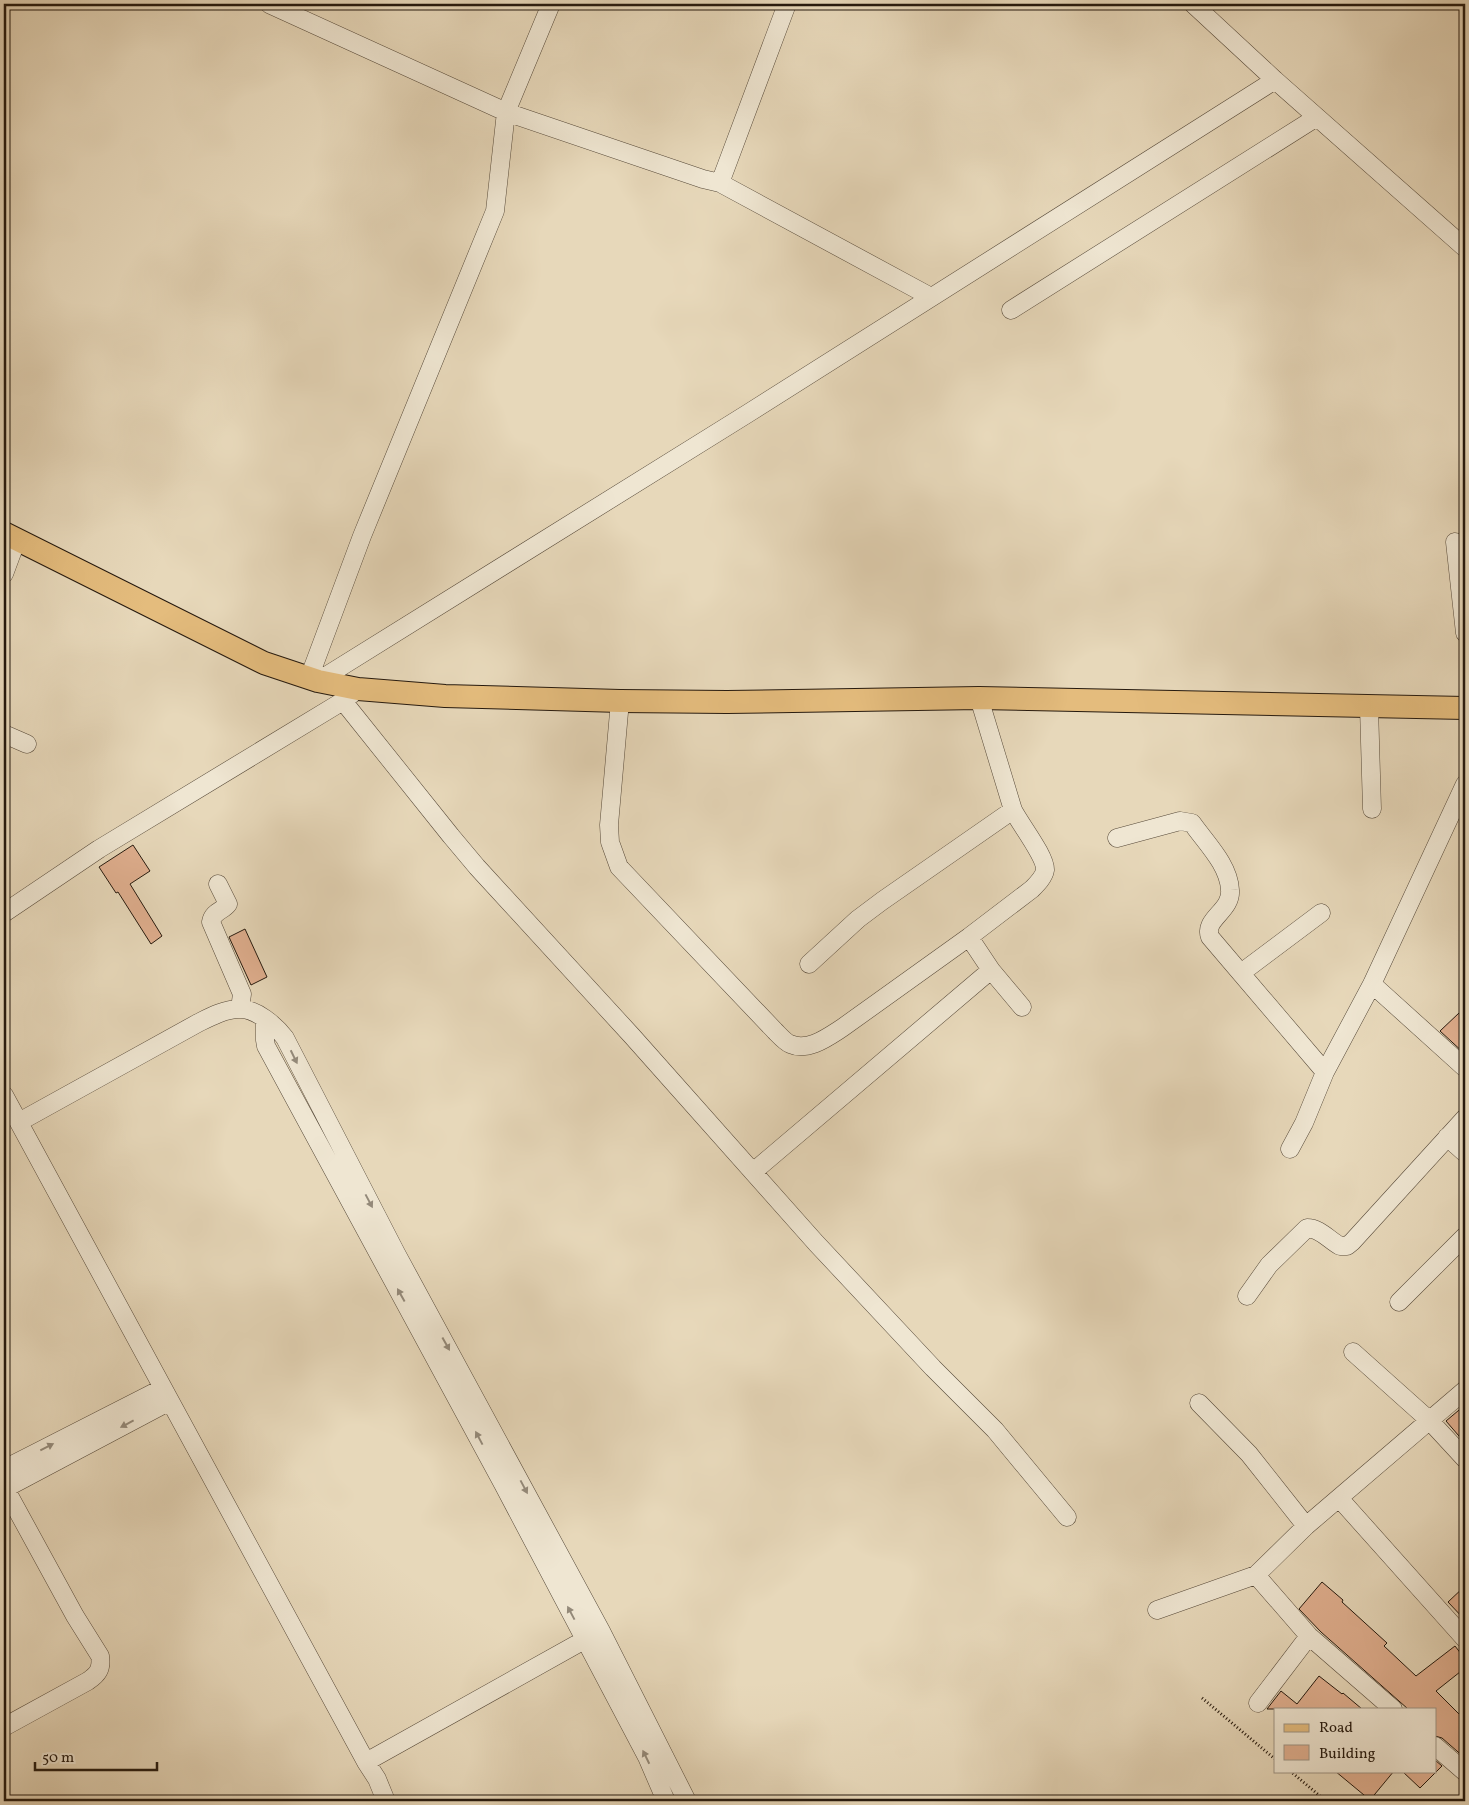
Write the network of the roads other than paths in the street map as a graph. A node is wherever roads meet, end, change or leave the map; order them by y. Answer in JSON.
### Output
{"nodes":[{"id":1,"x":268,"y":4,"type":"edge"},
{"id":2,"x":551,"y":4,"type":"edge"},
{"id":3,"x":787,"y":4,"type":"edge"},
{"id":4,"x":1193,"y":4,"type":"edge"},
{"id":5,"x":1275,"y":80,"type":"junction"},
{"id":6,"x":506,"y":112,"type":"junction"},
{"id":7,"x":1317,"y":118,"type":"junction"},
{"id":8,"x":720,"y":183,"type":"junction"},
{"id":9,"x":1465,"y":248,"type":"edge"},
{"id":10,"x":931,"y":297,"type":"junction"},
{"id":11,"x":1011,"y":310,"type":"dead end"},
{"id":12,"x":10,"y":536,"type":"edge"},
{"id":13,"x":1455,"y":542,"type":"dead end"},
{"id":14,"x":4,"y":574,"type":"edge"},
{"id":15,"x":1465,"y":633,"type":"edge"},
{"id":16,"x":313,"y":680,"type":"junction"},
{"id":17,"x":351,"y":695,"type":"junction"},
{"id":18,"x":979,"y":698,"type":"junction"},
{"id":19,"x":620,"y":701,"type":"junction"},
{"id":20,"x":1369,"y":707,"type":"junction"},
{"id":21,"x":1465,"y":708,"type":"edge"},
{"id":22,"x":4,"y":734,"type":"edge"},
{"id":23,"x":27,"y":744,"type":"dead end"},
{"id":24,"x":1465,"y":784,"type":"edge"},
{"id":25,"x":1372,"y":809,"type":"dead end"},
{"id":26,"x":1013,"y":810,"type":"junction"},
{"id":27,"x":1117,"y":838,"type":"dead end"},
{"id":28,"x":218,"y":884,"type":"dead end"},
{"id":29,"x":4,"y":913,"type":"edge"},
{"id":30,"x":1320,"y":913,"type":"dead end"},
{"id":31,"x":970,"y":937,"type":"junction"},
{"id":32,"x":809,"y":964,"type":"dead end"},
{"id":33,"x":991,"y":970,"type":"junction"},
{"id":34,"x":1241,"y":974,"type":"junction"},
{"id":35,"x":1372,"y":984,"type":"junction"},
{"id":36,"x":1022,"y":1007,"type":"dead end"},
{"id":37,"x":240,"y":1009,"type":"junction"},
{"id":38,"x":265,"y":1019,"type":"junction"},
{"id":39,"x":1465,"y":1068,"type":"edge"},
{"id":40,"x":1325,"y":1072,"type":"junction"},
{"id":41,"x":4,"y":1095,"type":"edge"},
{"id":42,"x":1465,"y":1118,"type":"edge"},
{"id":43,"x":19,"y":1122,"type":"junction"},
{"id":44,"x":1447,"y":1137,"type":"junction"},
{"id":45,"x":1290,"y":1148,"type":"dead end"},
{"id":46,"x":1465,"y":1153,"type":"edge"},
{"id":47,"x":753,"y":1172,"type":"junction"},
{"id":48,"x":1465,"y":1236,"type":"edge"},
{"id":49,"x":1246,"y":1296,"type":"dead end"},
{"id":50,"x":1399,"y":1302,"type":"dead end"},
{"id":51,"x":1353,"y":1352,"type":"dead end"},
{"id":52,"x":1465,"y":1390,"type":"edge"},
{"id":53,"x":167,"y":1394,"type":"junction"},
{"id":54,"x":1199,"y":1403,"type":"dead end"},
{"id":55,"x":1430,"y":1420,"type":"junction"},
{"id":56,"x":1465,"y":1459,"type":"edge"},
{"id":57,"x":4,"y":1469,"type":"edge"},
{"id":58,"x":4,"y":1489,"type":"edge"},
{"id":59,"x":1339,"y":1498,"type":"junction"},
{"id":60,"x":1067,"y":1517,"type":"dead end"},
{"id":61,"x":1306,"y":1526,"type":"junction"},
{"id":62,"x":1256,"y":1574,"type":"junction"},
{"id":63,"x":1157,"y":1610,"type":"dead end"},
{"id":64,"x":601,"y":1631,"type":"junction"},
{"id":65,"x":1309,"y":1636,"type":"junction"},
{"id":66,"x":1465,"y":1639,"type":"edge"},
{"id":67,"x":585,"y":1640,"type":"junction"},
{"id":68,"x":1258,"y":1703,"type":"dead end"},
{"id":69,"x":1392,"y":1708,"type":"edge"},
{"id":70,"x":4,"y":1727,"type":"edge"},
{"id":71,"x":1436,"y":1747,"type":"edge"},
{"id":72,"x":366,"y":1762,"type":"junction"},
{"id":73,"x":1465,"y":1772,"type":"edge"},
{"id":74,"x":386,"y":1801,"type":"edge"},
{"id":75,"x":666,"y":1801,"type":"edge"},
{"id":76,"x":687,"y":1801,"type":"edge"}],
"edges":[{"from":1,"to":6,"type":"street"},
{"from":2,"to":6,"type":"street"},
{"from":3,"to":8,"type":"street"},
{"from":4,"to":5,"type":"street"},
{"from":5,"to":7,"type":"street"},
{"from":5,"to":10,"type":"street"},
{"from":6,"to":8,"type":"street"},
{"from":6,"to":16,"type":"street"},
{"from":7,"to":9,"type":"street"},
{"from":7,"to":11,"type":"street"},
{"from":8,"to":10,"type":"street"},
{"from":10,"to":16,"type":"street"},
{"from":12,"to":14,"type":"street"},
{"from":12,"to":16,"type":"main road"},
{"from":13,"to":15,"type":"street"},
{"from":16,"to":17,"type":"main road"},
{"from":17,"to":19,"type":"main road"},
{"from":17,"to":29,"type":"street"},
{"from":17,"to":47,"type":"street"},
{"from":18,"to":19,"type":"main road"},
{"from":18,"to":20,"type":"main road"},
{"from":18,"to":26,"type":"street"},
{"from":19,"to":31,"type":"street"},
{"from":20,"to":21,"type":"main road"},
{"from":20,"to":25,"type":"street"},
{"from":22,"to":23,"type":"street"},
{"from":24,"to":35,"type":"street"},
{"from":26,"to":31,"type":"street"},
{"from":26,"to":32,"type":"street"},
{"from":27,"to":34,"type":"street"},
{"from":28,"to":37,"type":"street"},
{"from":30,"to":34,"type":"street"},
{"from":31,"to":33,"type":"street"},
{"from":33,"to":36,"type":"street"},
{"from":33,"to":47,"type":"street"},
{"from":34,"to":40,"type":"street"},
{"from":35,"to":39,"type":"street"},
{"from":35,"to":40,"type":"street"},
{"from":37,"to":38,"type":"street"},
{"from":37,"to":43,"type":"street"},
{"from":38,"to":64,"type":"street","one_way":true},
{"from":67,"to":38,"type":"street","one_way":true},
{"from":40,"to":45,"type":"street"},
{"from":41,"to":43,"type":"street"},
{"from":42,"to":44,"type":"street"},
{"from":43,"to":53,"type":"street"},
{"from":44,"to":46,"type":"street"},
{"from":44,"to":49,"type":"street"},
{"from":47,"to":60,"type":"street"},
{"from":48,"to":50,"type":"street"},
{"from":51,"to":55,"type":"street"},
{"from":52,"to":55,"type":"street"},
{"from":57,"to":53,"type":"street","one_way":true},
{"from":53,"to":58,"type":"street","one_way":true},
{"from":53,"to":72,"type":"street"},
{"from":54,"to":61,"type":"street"},
{"from":55,"to":56,"type":"street"},
{"from":55,"to":59,"type":"street"},
{"from":58,"to":70,"type":"street"},
{"from":59,"to":61,"type":"street"},
{"from":59,"to":66,"type":"street"},
{"from":61,"to":62,"type":"street"},
{"from":62,"to":63,"type":"street"},
{"from":62,"to":65,"type":"street"},
{"from":64,"to":67,"type":"street"},
{"from":64,"to":76,"type":"street"},
{"from":65,"to":68,"type":"street"},
{"from":65,"to":69,"type":"street"},
{"from":67,"to":72,"type":"street"},
{"from":75,"to":67,"type":"street","one_way":true},
{"from":71,"to":73,"type":"street"},
{"from":72,"to":74,"type":"street"}]}
